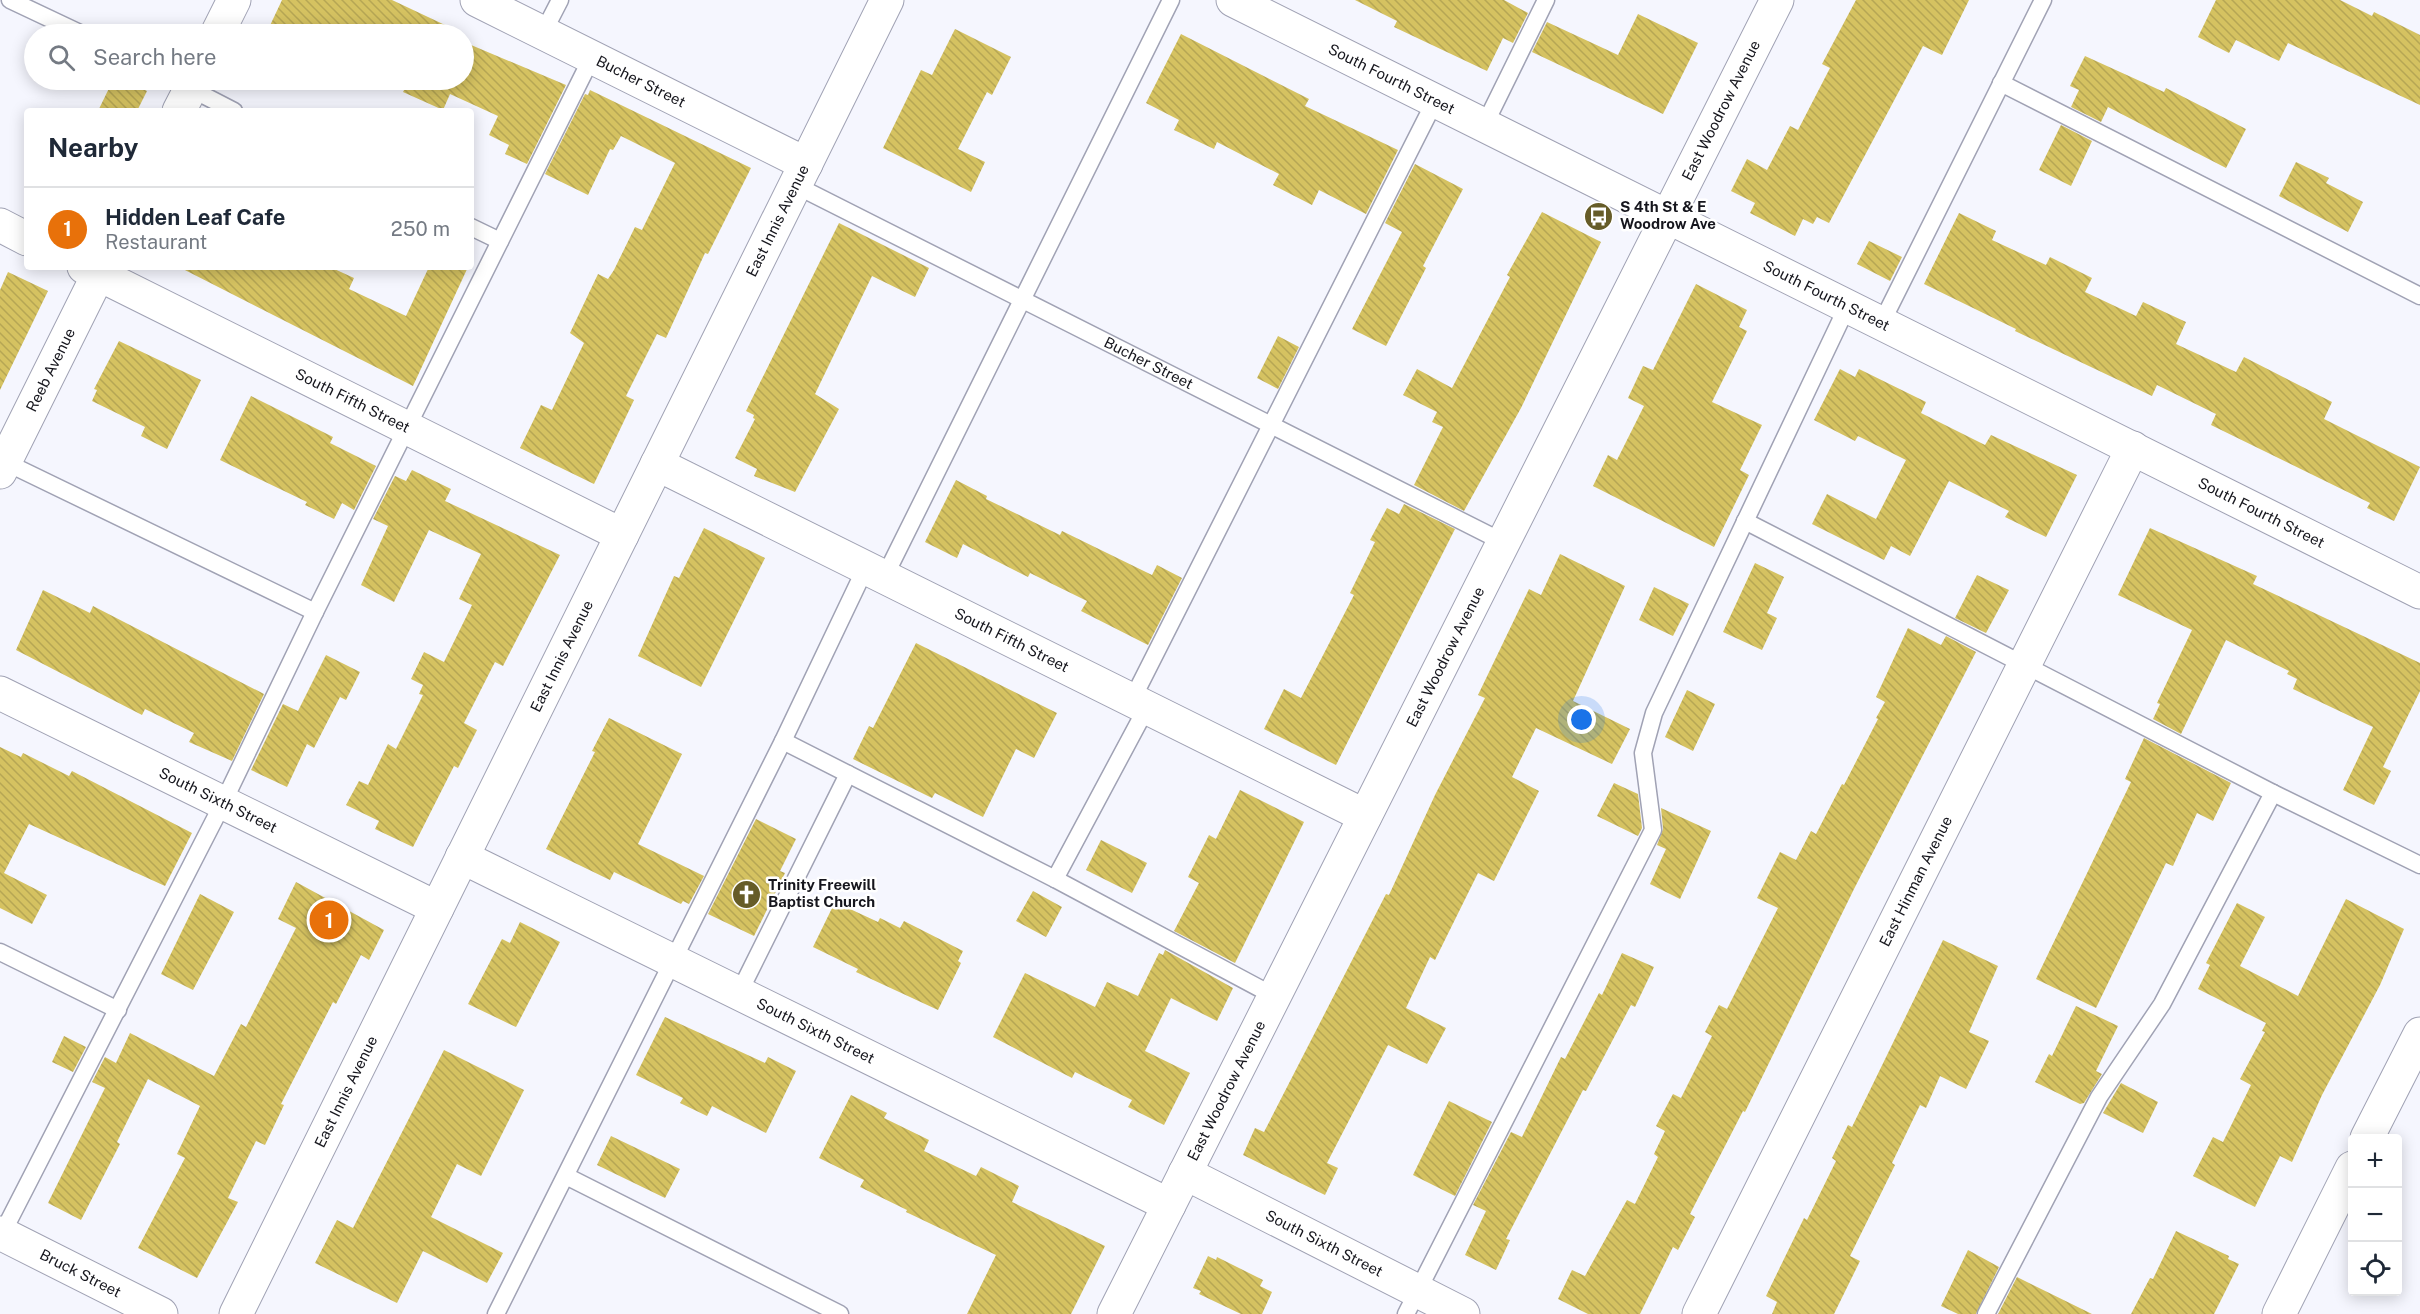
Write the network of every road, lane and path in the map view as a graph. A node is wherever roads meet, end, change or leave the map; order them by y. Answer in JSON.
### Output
{"nodes":[{"id":1,"x":10,"y":0,"type":"edge"},
{"id":2,"x":234,"y":0,"type":"edge"},
{"id":3,"x":477,"y":0,"type":"edge"},
{"id":4,"x":560,"y":0,"type":"edge"},
{"id":5,"x":887,"y":0,"type":"edge"},
{"id":6,"x":1171,"y":0,"type":"edge"},
{"id":7,"x":1233,"y":0,"type":"edge"},
{"id":8,"x":1546,"y":0,"type":"edge"},
{"id":9,"x":1777,"y":0,"type":"edge"},
{"id":10,"x":2043,"y":0,"type":"edge"},
{"id":11,"x":61,"y":24,"type":"edge"},
{"id":12,"x":222,"y":24,"type":"edge"},
{"id":13,"x":543,"y":33,"type":"junction"},
{"id":14,"x":592,"y":57,"type":"junction"},
{"id":15,"x":2001,"y":83,"type":"junction"},
{"id":16,"x":185,"y":90,"type":"edge"},
{"id":17,"x":1435,"y":101,"type":"junction"},
{"id":18,"x":227,"y":108,"type":"edge"},
{"id":19,"x":1484,"y":126,"type":"junction"},
{"id":20,"x":800,"y":174,"type":"junction"},
{"id":21,"x":1667,"y":218,"type":"junction"},
{"id":22,"x":0,"y":225,"type":"edge"},
{"id":23,"x":474,"y":228,"type":"edge"},
{"id":24,"x":24,"y":237,"type":"edge"},
{"id":25,"x":500,"y":241,"type":"junction"},
{"id":26,"x":95,"y":270,"type":"edge"},
{"id":27,"x":97,"y":270,"type":"edge"},
{"id":28,"x":2420,"y":296,"type":"edge"},
{"id":29,"x":1022,"y":300,"type":"junction"},
{"id":30,"x":1847,"y":307,"type":"junction"},
{"id":31,"x":1881,"y":324,"type":"junction"},
{"id":32,"x":1271,"y":427,"type":"junction"},
{"id":33,"x":407,"y":428,"type":"junction"},
{"id":34,"x":2133,"y":448,"type":"junction"},
{"id":35,"x":657,"y":464,"type":"junction"},
{"id":36,"x":2,"y":465,"type":"edge"},
{"id":37,"x":1745,"y":521,"type":"junction"},
{"id":38,"x":622,"y":535,"type":"junction"},
{"id":39,"x":1503,"y":542,"type":"junction"},
{"id":40,"x":875,"y":572,"type":"junction"},
{"id":41,"x":2420,"y":592,"type":"edge"},
{"id":42,"x":315,"y":612,"type":"junction"},
{"id":43,"x":2025,"y":664,"type":"junction"},
{"id":44,"x":0,"y":693,"type":"edge"},
{"id":45,"x":1140,"y":703,"type":"junction"},
{"id":46,"x":783,"y":741,"type":"junction"},
{"id":47,"x":848,"y":774,"type":"junction"},
{"id":48,"x":2273,"y":793,"type":"junction"},
{"id":49,"x":223,"y":803,"type":"junction"},
{"id":50,"x":1365,"y":816,"type":"junction"},
{"id":51,"x":462,"y":857,"type":"junction"},
{"id":52,"x":2420,"y":865,"type":"edge"},
{"id":53,"x":1055,"y":879,"type":"junction"},
{"id":54,"x":437,"y":908,"type":"junction"},
{"id":55,"x":0,"y":952,"type":"edge"},
{"id":56,"x":671,"y":960,"type":"junction"},
{"id":57,"x":739,"y":993,"type":"junction"},
{"id":58,"x":1275,"y":996,"type":"junction"},
{"id":59,"x":118,"y":1010,"type":"junction"},
{"id":60,"x":2420,"y":1034,"type":"edge"},
{"id":61,"x":2369,"y":1134,"type":"edge"},
{"id":62,"x":1185,"y":1173,"type":"junction"},
{"id":63,"x":566,"y":1176,"type":"junction"},
{"id":64,"x":2348,"y":1176,"type":"edge"},
{"id":65,"x":1169,"y":1205,"type":"junction"},
{"id":66,"x":1,"y":1233,"type":"edge"},
{"id":67,"x":1411,"y":1302,"type":"edge"},
{"id":68,"x":161,"y":1314,"type":"edge"},
{"id":69,"x":236,"y":1314,"type":"edge"},
{"id":70,"x":496,"y":1314,"type":"edge"},
{"id":71,"x":840,"y":1314,"type":"edge"},
{"id":72,"x":1114,"y":1314,"type":"edge"},
{"id":73,"x":1463,"y":1314,"type":"edge"},
{"id":74,"x":1699,"y":1314,"type":"edge"},
{"id":75,"x":1986,"y":1314,"type":"edge"},
{"id":76,"x":2279,"y":1314,"type":"edge"}],
"edges":[{"from":1,"to":11,"type":"lane"},
{"from":2,"to":12,"type":"street"},
{"from":3,"to":13,"type":"street","name":"Bucher Street"},
{"from":4,"to":13,"type":"lane"},
{"from":5,"to":20,"type":"street","name":"East Innis Avenue"},
{"from":6,"to":29,"type":"lane"},
{"from":7,"to":17,"type":"street","name":"South Fourth Street"},
{"from":8,"to":19,"type":"lane"},
{"from":9,"to":21,"type":"street","name":"East Woodrow Avenue"},
{"from":10,"to":15,"type":"lane"},
{"from":13,"to":14,"type":"street","name":"Bucher Street"},
{"from":14,"to":20,"type":"street","name":"Bucher Street"},
{"from":14,"to":25,"type":"lane"},
{"from":15,"to":28,"type":"lane"},
{"from":15,"to":31,"type":"lane"},
{"from":16,"to":18,"type":"lane"},
{"from":17,"to":19,"type":"street","name":"South Fourth Street"},
{"from":17,"to":32,"type":"lane"},
{"from":19,"to":21,"type":"street","name":"South Fourth Street"},
{"from":20,"to":29,"type":"lane","name":"Bucher Street"},
{"from":20,"to":35,"type":"street","name":"East Innis Avenue"},
{"from":21,"to":30,"type":"street","name":"South Fourth Street"},
{"from":21,"to":39,"type":"street","name":"East Woodrow Avenue"},
{"from":22,"to":24,"type":"street"},
{"from":23,"to":25,"type":"lane"},
{"from":25,"to":33,"type":"lane"},
{"from":26,"to":36,"type":"street","name":"Reeb Avenue"},
{"from":27,"to":33,"type":"street","name":"South Fifth Street"},
{"from":29,"to":32,"type":"lane","name":"Bucher Street"},
{"from":29,"to":40,"type":"lane"},
{"from":30,"to":31,"type":"street","name":"South Fourth Street"},
{"from":30,"to":37,"type":"lane"},
{"from":31,"to":34,"type":"street","name":"South Fourth Street"},
{"from":32,"to":39,"type":"lane","name":"Bucher Street"},
{"from":32,"to":45,"type":"lane"},
{"from":33,"to":38,"type":"street","name":"South Fifth Street"},
{"from":33,"to":42,"type":"lane"},
{"from":34,"to":41,"type":"street","name":"South Fourth Street"},
{"from":34,"to":43,"type":"street","name":"East Hinman Avenue"},
{"from":35,"to":38,"type":"street","name":"East Innis Avenue"},
{"from":35,"to":40,"type":"street","name":"South Fifth Street"},
{"from":36,"to":42,"type":"lane"},
{"from":37,"to":43,"type":"lane"},
{"from":37,"to":67,"type":"lane"},
{"from":38,"to":51,"type":"street","name":"East Innis Avenue"},
{"from":39,"to":50,"type":"street","name":"East Woodrow Avenue"},
{"from":40,"to":45,"type":"street","name":"South Fifth Street"},
{"from":40,"to":46,"type":"lane"},
{"from":42,"to":49,"type":"lane"},
{"from":43,"to":48,"type":"lane"},
{"from":43,"to":74,"type":"street","name":"East Hinman Avenue"},
{"from":44,"to":49,"type":"street","name":"South Sixth Street"},
{"from":45,"to":50,"type":"street","name":"South Fifth Street"},
{"from":45,"to":53,"type":"lane"},
{"from":46,"to":47,"type":"lane"},
{"from":46,"to":56,"type":"lane"},
{"from":47,"to":53,"type":"lane"},
{"from":47,"to":57,"type":"lane"},
{"from":48,"to":52,"type":"lane"},
{"from":48,"to":75,"type":"lane"},
{"from":49,"to":54,"type":"street","name":"South Sixth Street"},
{"from":49,"to":59,"type":"lane"},
{"from":50,"to":58,"type":"street","name":"East Woodrow Avenue"},
{"from":51,"to":54,"type":"street","name":"East Innis Avenue"},
{"from":51,"to":56,"type":"street","name":"South Sixth Street"},
{"from":53,"to":58,"type":"lane"},
{"from":54,"to":69,"type":"street","name":"East Innis Avenue"},
{"from":55,"to":59,"type":"lane"},
{"from":56,"to":57,"type":"street","name":"South Sixth Street"},
{"from":56,"to":63,"type":"lane"},
{"from":57,"to":65,"type":"street","name":"South Sixth Street"},
{"from":58,"to":62,"type":"street","name":"East Woodrow Avenue"},
{"from":59,"to":66,"type":"lane"},
{"from":60,"to":61,"type":"street"},
{"from":62,"to":65,"type":"street","name":"East Woodrow Avenue"},
{"from":62,"to":67,"type":"street","name":"South Sixth Street"},
{"from":63,"to":70,"type":"lane"},
{"from":63,"to":71,"type":"lane"},
{"from":64,"to":76,"type":"street"},
{"from":65,"to":72,"type":"street","name":"East Woodrow Avenue"},
{"from":66,"to":68,"type":"street","name":"Bruck Street"},
{"from":67,"to":73,"type":"street","name":"South Sixth Street"}]}
